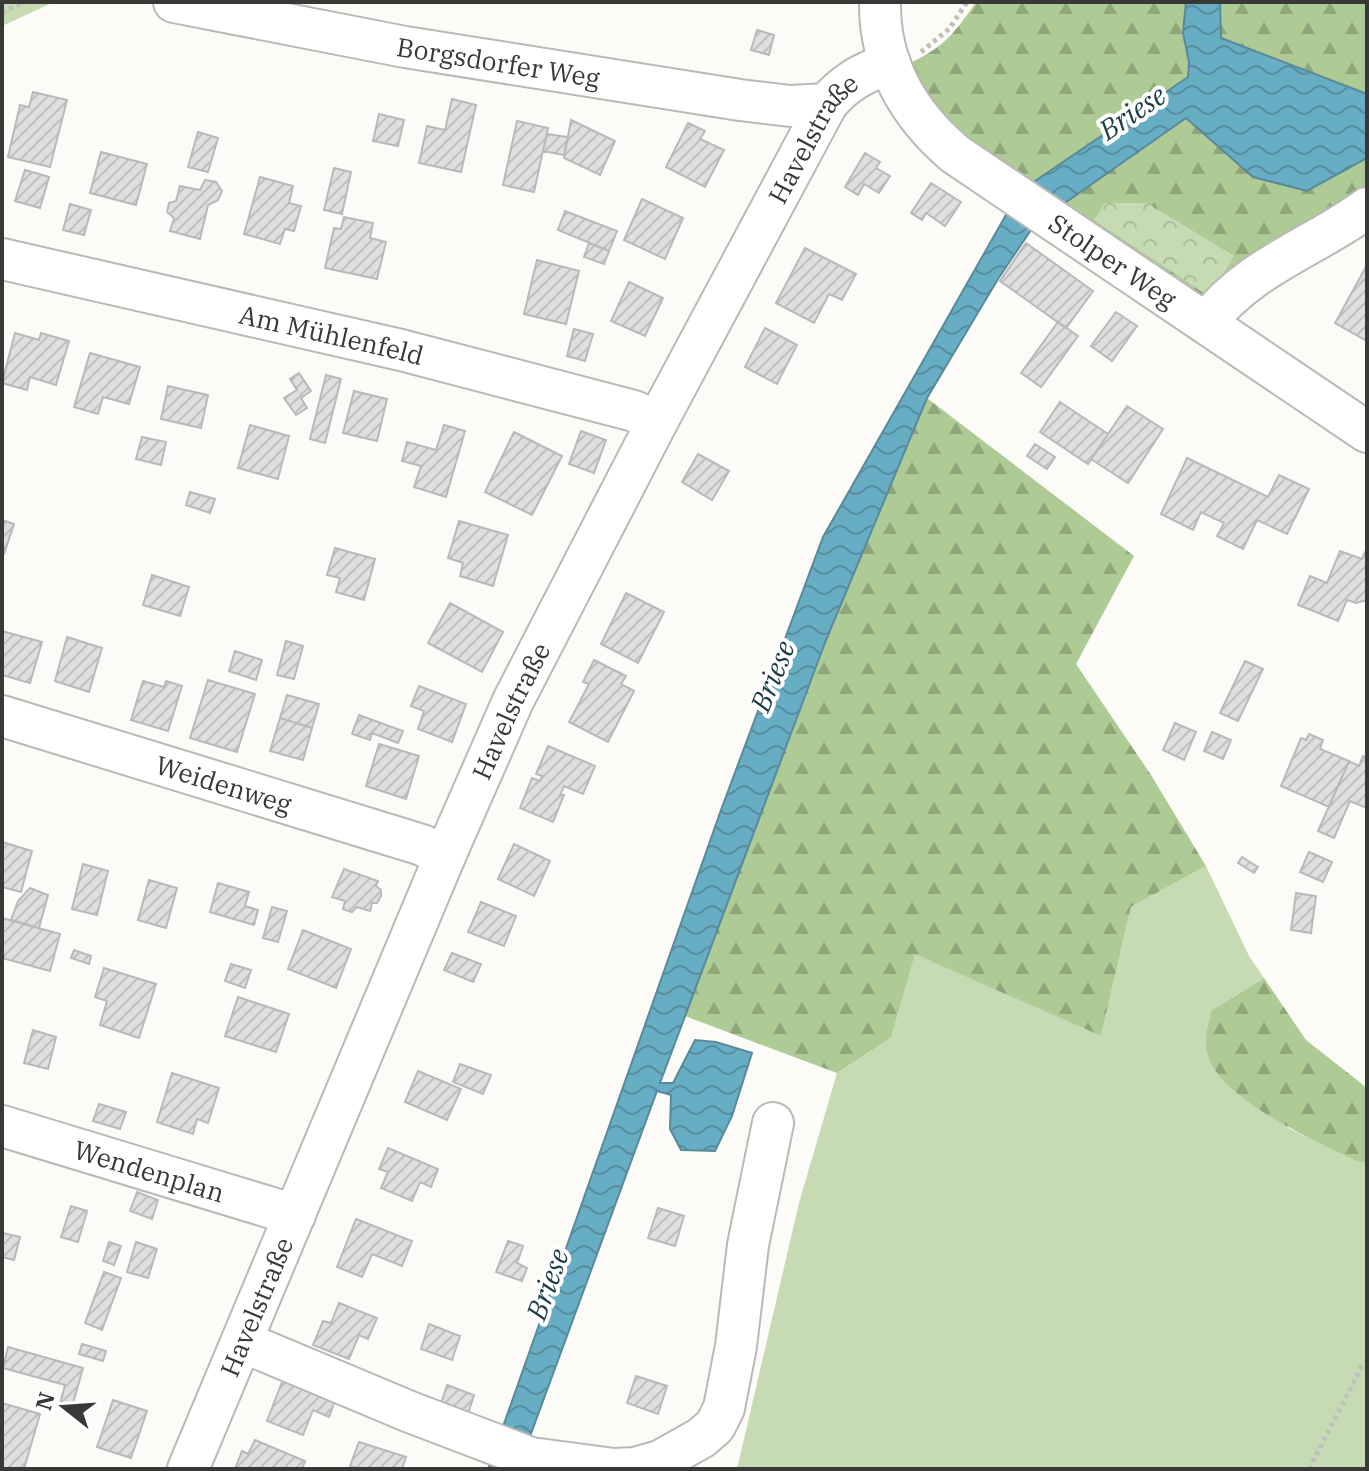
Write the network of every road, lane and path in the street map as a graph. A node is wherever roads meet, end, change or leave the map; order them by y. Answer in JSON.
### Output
{"nodes":[{"id":1,"x":24,"y":2,"type":"edge"},
{"id":2,"x":174,"y":2,"type":"edge"},
{"id":3,"x":880,"y":2,"type":"edge"},
{"id":4,"x":967,"y":2,"type":"edge"},
{"id":5,"x":2,"y":12,"type":"edge"},
{"id":6,"x":890,"y":63,"type":"junction"},
{"id":7,"x":827,"y":104,"type":"junction"},
{"id":8,"x":1367,"y":208,"type":"edge"},
{"id":9,"x":2,"y":259,"type":"edge"},
{"id":10,"x":1207,"y":322,"type":"junction"},
{"id":11,"x":657,"y":422,"type":"junction"},
{"id":12,"x":1367,"y":432,"type":"edge"},
{"id":13,"x":2,"y":716,"type":"edge"},
{"id":14,"x":445,"y":856,"type":"junction"},
{"id":15,"x":773,"y":1123,"type":"dead end"},
{"id":16,"x":2,"y":1126,"type":"edge"},
{"id":17,"x":295,"y":1215,"type":"junction"},
{"id":18,"x":243,"y":1342,"type":"junction"},
{"id":19,"x":1367,"y":1362,"type":"edge"},
{"id":20,"x":188,"y":1469,"type":"edge"},
{"id":21,"x":1309,"y":1469,"type":"edge"}],
"edges":[{"from":1,"to":5,"type":"path"},
{"from":2,"to":7,"type":"street","name":"Borgsdorfer Weg"},
{"from":3,"to":6,"type":"street","name":"Havelstraße"},
{"from":4,"to":6,"type":"path"},
{"from":6,"to":7,"type":"street","name":"Havelstraße"},
{"from":6,"to":10,"type":"street","name":"Stolper Weg"},
{"from":7,"to":11,"type":"street","name":"Havelstraße"},
{"from":8,"to":10,"type":"street"},
{"from":9,"to":11,"type":"street","name":"Am Mühlenfeld"},
{"from":10,"to":12,"type":"street","name":"Stolper Weg"},
{"from":11,"to":14,"type":"street","name":"Havelstraße"},
{"from":13,"to":14,"type":"street","name":"Weidenweg"},
{"from":14,"to":17,"type":"street","name":"Havelstraße"},
{"from":15,"to":18,"type":"street"},
{"from":16,"to":17,"type":"street","name":"Wendenplan"},
{"from":17,"to":18,"type":"street","name":"Havelstraße"},
{"from":18,"to":20,"type":"street","name":"Havelstraße"},
{"from":19,"to":21,"type":"path"}]}
